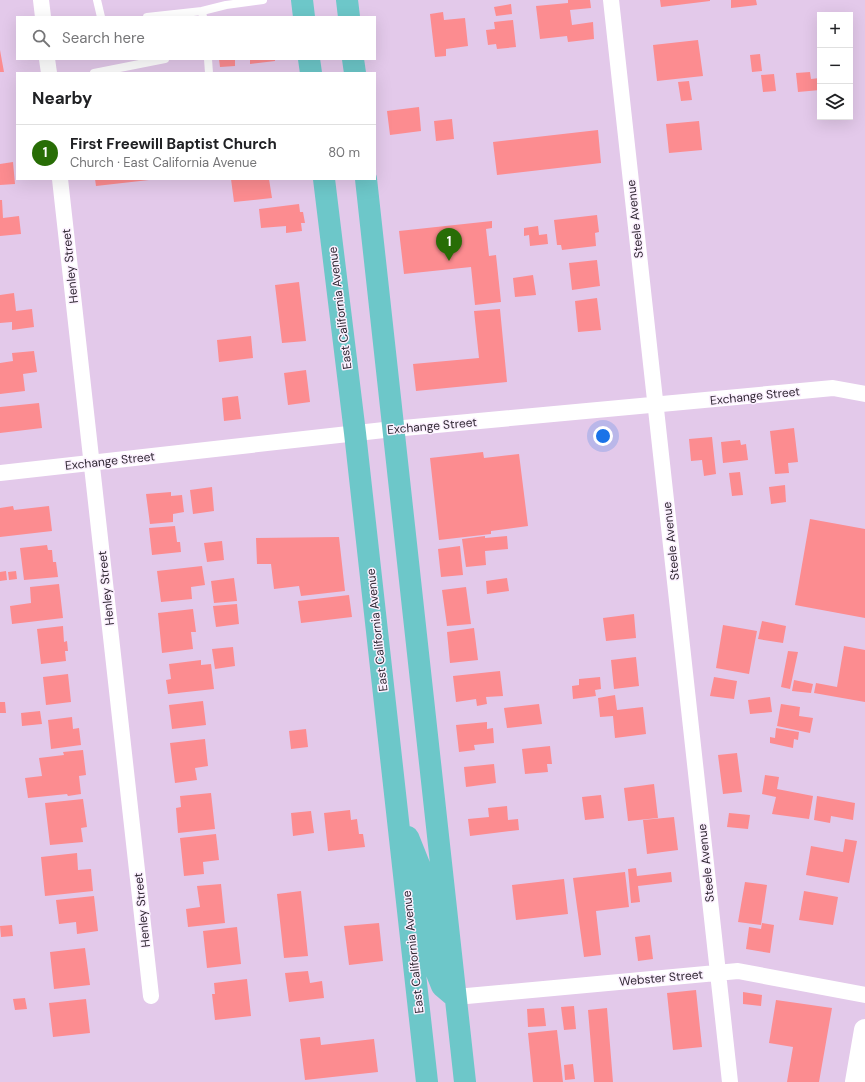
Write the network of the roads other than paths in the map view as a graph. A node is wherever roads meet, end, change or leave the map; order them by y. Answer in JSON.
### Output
{"nodes":[{"id":1,"x":41,"y":0,"type":"edge"},
{"id":2,"x":97,"y":0,"type":"edge"},
{"id":3,"x":263,"y":0,"type":"edge"},
{"id":4,"x":302,"y":0,"type":"edge"},
{"id":5,"x":347,"y":0,"type":"edge"},
{"id":6,"x":611,"y":0,"type":"edge"},
{"id":7,"x":202,"y":14,"type":"edge"},
{"id":8,"x":42,"y":16,"type":"edge"},
{"id":9,"x":100,"y":16,"type":"edge"},
{"id":10,"x":165,"y":16,"type":"edge"},
{"id":11,"x":304,"y":16,"type":"edge"},
{"id":12,"x":349,"y":16,"type":"edge"},
{"id":13,"x":47,"y":60,"type":"edge"},
{"id":14,"x":160,"y":60,"type":"edge"},
{"id":15,"x":208,"y":60,"type":"edge"},
{"id":16,"x":310,"y":60,"type":"edge"},
{"id":17,"x":353,"y":60,"type":"edge"},
{"id":18,"x":49,"y":72,"type":"edge"},
{"id":19,"x":99,"y":72,"type":"edge"},
{"id":20,"x":209,"y":72,"type":"edge"},
{"id":21,"x":311,"y":72,"type":"edge"},
{"id":22,"x":355,"y":72,"type":"edge"},
{"id":23,"x":60,"y":180,"type":"edge"},
{"id":24,"x":324,"y":180,"type":"edge"},
{"id":25,"x":366,"y":180,"type":"edge"},
{"id":26,"x":865,"y":394,"type":"edge"},
{"id":27,"x":656,"y":405,"type":"junction"},
{"id":28,"x":393,"y":429,"type":"junction"},
{"id":29,"x":355,"y":434,"type":"junction"},
{"id":30,"x":92,"y":463,"type":"junction"},
{"id":31,"x":0,"y":473,"type":"edge"},
{"id":32,"x":398,"y":811,"type":"junction"},
{"id":33,"x":718,"y":973,"type":"junction"},
{"id":34,"x":865,"y":995,"type":"edge"},
{"id":35,"x":151,"y":996,"type":"dead end"},
{"id":36,"x":456,"y":997,"type":"junction"},
{"id":37,"x":865,"y":1030,"type":"edge"},
{"id":38,"x":427,"y":1082,"type":"edge"},
{"id":39,"x":465,"y":1082,"type":"edge"},
{"id":40,"x":730,"y":1082,"type":"edge"},
{"id":41,"x":856,"y":1082,"type":"edge"}],
"edges":[{"from":1,"to":8,"type":"street"},
{"from":2,"to":9,"type":"lane"},
{"from":3,"to":7,"type":"lane"},
{"from":4,"to":11,"type":"main road"},
{"from":5,"to":12,"type":"main road"},
{"from":6,"to":27,"type":"street","name":"Steele Avenue"},
{"from":7,"to":10,"type":"lane"},
{"from":13,"to":18,"type":"street"},
{"from":14,"to":19,"type":"lane"},
{"from":15,"to":20,"type":"lane"},
{"from":16,"to":21,"type":"main road"},
{"from":17,"to":22,"type":"main road"},
{"from":23,"to":30,"type":"street","name":"Henley Street"},
{"from":24,"to":29,"type":"main road","name":"East California Avenue"},
{"from":25,"to":28,"type":"main road"},
{"from":26,"to":27,"type":"street","name":"Exchange Street"},
{"from":27,"to":28,"type":"street","name":"Exchange Street"},
{"from":27,"to":33,"type":"street","name":"Steele Avenue"},
{"from":28,"to":29,"type":"street","name":"Exchange Street"},
{"from":28,"to":36,"type":"main road"},
{"from":29,"to":30,"type":"street","name":"Exchange Street"},
{"from":29,"to":32,"type":"main road","name":"East California Avenue"},
{"from":30,"to":31,"type":"street","name":"Exchange Street"},
{"from":30,"to":35,"type":"street","name":"Henley Street"},
{"from":32,"to":36,"type":"main road"},
{"from":32,"to":38,"type":"main road","name":"East California Avenue"},
{"from":33,"to":34,"type":"street","name":"Webster Street"},
{"from":33,"to":36,"type":"street","name":"Webster Street"},
{"from":33,"to":40,"type":"street","name":"Steele Avenue"},
{"from":36,"to":39,"type":"main road"},
{"from":37,"to":41,"type":"main road"}]}
